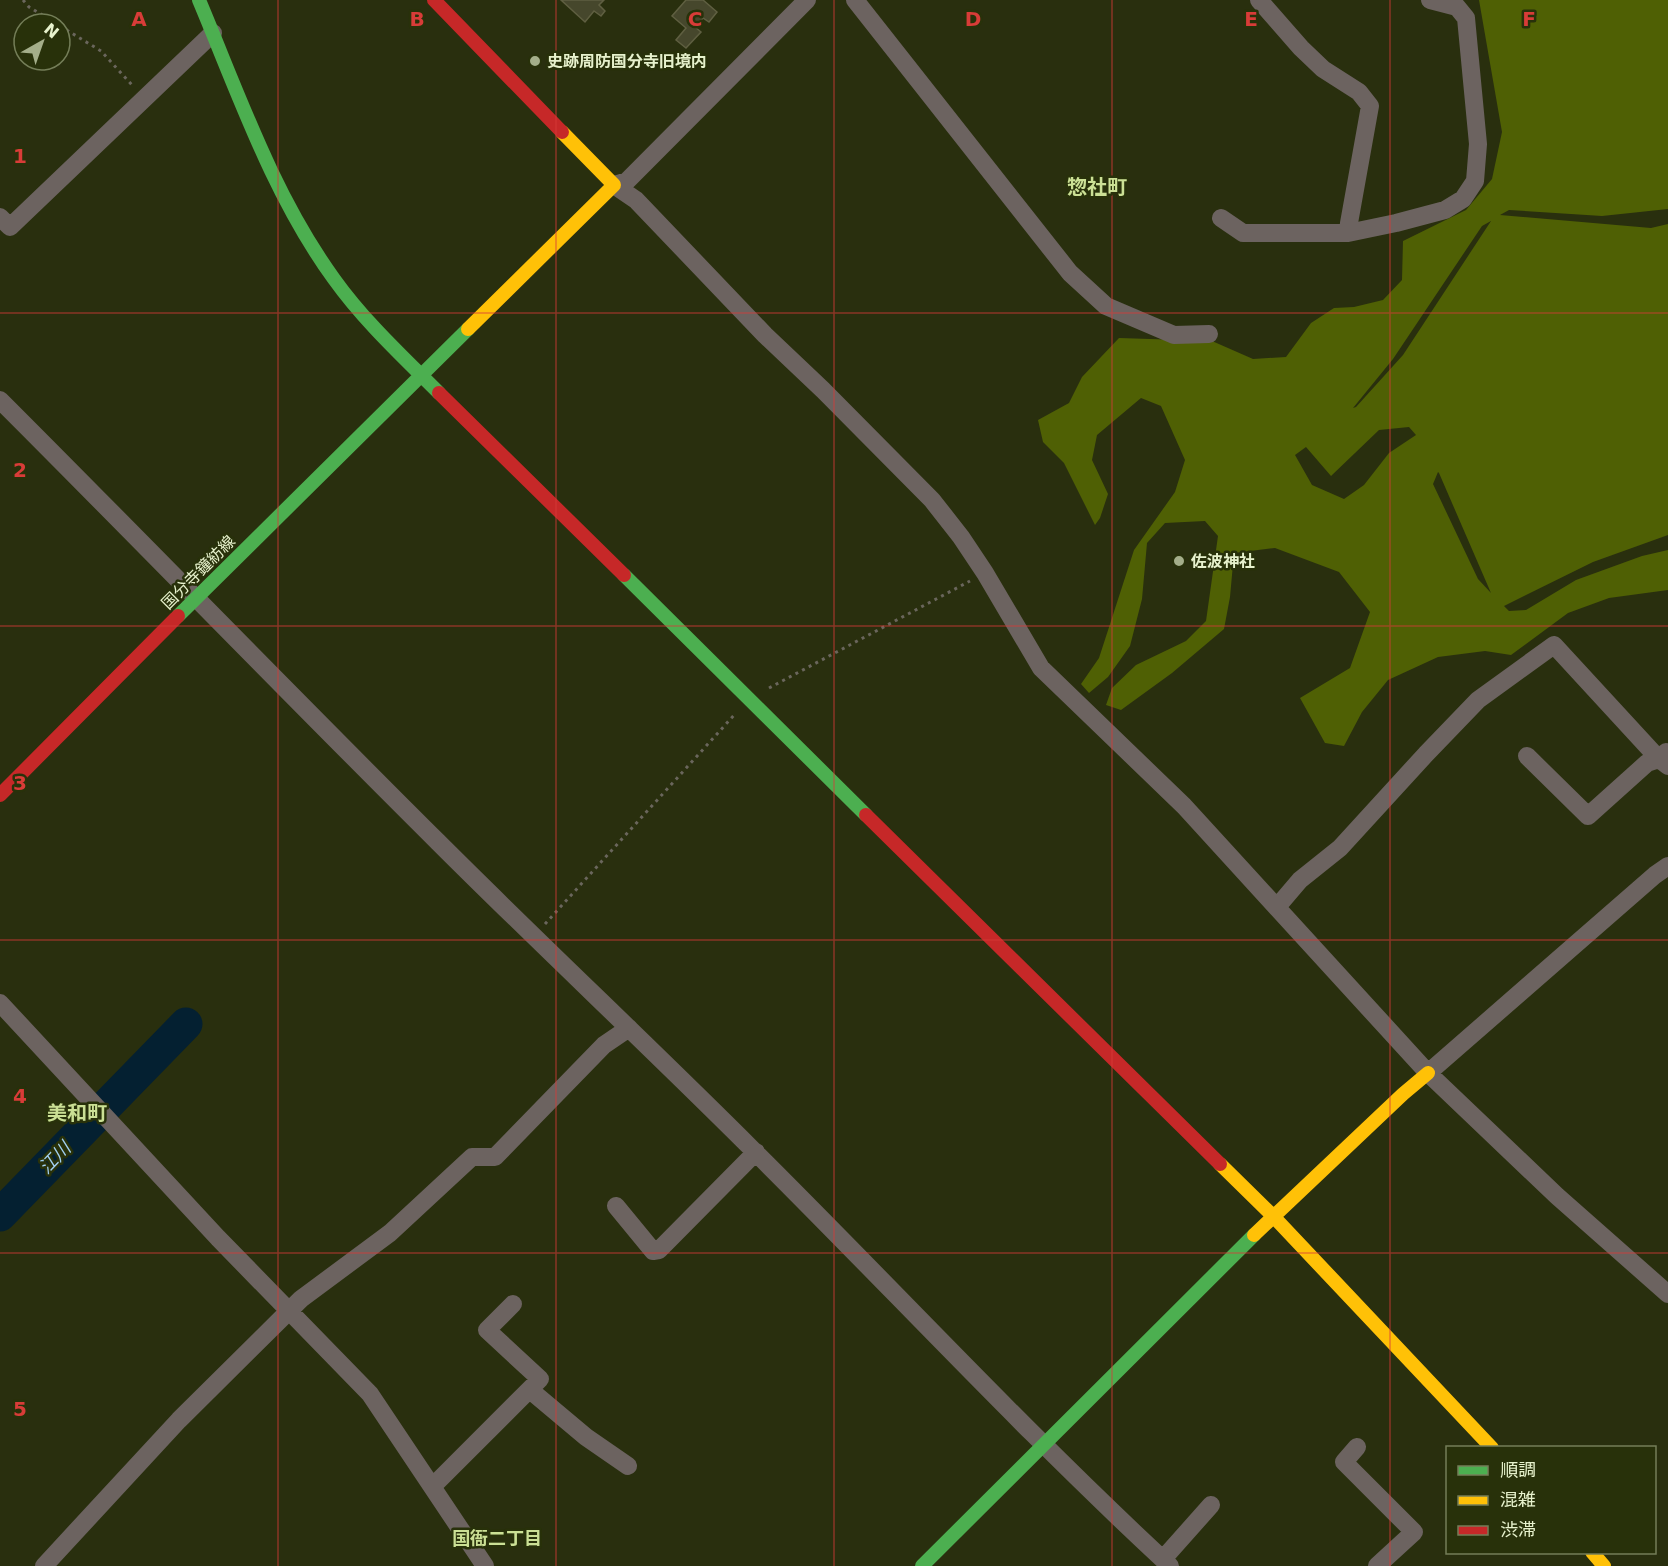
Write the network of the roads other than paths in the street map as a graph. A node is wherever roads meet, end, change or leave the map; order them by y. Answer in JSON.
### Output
{"nodes":[{"id":1,"x":199,"y":0,"type":"edge"},
{"id":2,"x":434,"y":0,"type":"edge"},
{"id":3,"x":807,"y":0,"type":"edge"},
{"id":4,"x":855,"y":0,"type":"edge"},
{"id":5,"x":1259,"y":0,"type":"edge"},
{"id":6,"x":1430,"y":0,"type":"edge"},
{"id":7,"x":213,"y":33,"type":"junction"},
{"id":8,"x":614,"y":185,"type":"junction"},
{"id":9,"x":0,"y":217,"type":"edge"},
{"id":10,"x":1221,"y":218,"type":"dead end"},
{"id":11,"x":1348,"y":233,"type":"junction"},
{"id":12,"x":1209,"y":334,"type":"dead end"},
{"id":13,"x":422,"y":376,"type":"junction"},
{"id":14,"x":0,"y":399,"type":"edge"},
{"id":15,"x":196,"y":597,"type":"junction"},
{"id":16,"x":1527,"y":756,"type":"dead end"},
{"id":17,"x":1665,"y":759,"type":"edge"},
{"id":18,"x":0,"y":795,"type":"edge"},
{"id":19,"x":1668,"y":866,"type":"edge"},
{"id":20,"x":1277,"y":907,"type":"junction"},
{"id":21,"x":0,"y":1003,"type":"edge"},
{"id":22,"x":629,"y":1028,"type":"junction"},
{"id":23,"x":1428,"y":1073,"type":"junction"},
{"id":24,"x":756,"y":1152,"type":"junction"},
{"id":25,"x":616,"y":1206,"type":"dead end"},
{"id":26,"x":1274,"y":1216,"type":"junction"},
{"id":27,"x":1668,"y":1294,"type":"edge"},
{"id":28,"x":513,"y":1304,"type":"dead end"},
{"id":29,"x":290,"y":1310,"type":"junction"},
{"id":30,"x":530,"y":1390,"type":"junction"},
{"id":31,"x":1045,"y":1445,"type":"junction"},
{"id":32,"x":1490,"y":1446,"type":"edge"},
{"id":33,"x":1357,"y":1447,"type":"dead end"},
{"id":34,"x":628,"y":1466,"type":"dead end"},
{"id":35,"x":433,"y":1486,"type":"junction"},
{"id":36,"x":1211,"y":1505,"type":"dead end"},
{"id":37,"x":1594,"y":1554,"type":"edge"},
{"id":38,"x":1166,"y":1562,"type":"edge"},
{"id":39,"x":44,"y":1566,"type":"edge"},
{"id":40,"x":485,"y":1566,"type":"edge"},
{"id":41,"x":922,"y":1566,"type":"edge"},
{"id":42,"x":1377,"y":1566,"type":"edge"},
{"id":43,"x":1604,"y":1566,"type":"edge"}],
"edges":[{"from":1,"to":7,"type":"street"},
{"from":2,"to":8,"type":"street"},
{"from":3,"to":8,"type":"street"},
{"from":4,"to":12,"type":"street"},
{"from":5,"to":11,"type":"street"},
{"from":6,"to":11,"type":"street"},
{"from":7,"to":9,"type":"street"},
{"from":7,"to":13,"type":"street"},
{"from":8,"to":13,"type":"street","name":"国分寺鐘紡線"},
{"from":8,"to":20,"type":"street"},
{"from":10,"to":11,"type":"street"},
{"from":13,"to":15,"type":"street","name":"国分寺鐘紡線"},
{"from":13,"to":26,"type":"street"},
{"from":14,"to":15,"type":"street"},
{"from":15,"to":18,"type":"street","name":"国分寺鐘紡線"},
{"from":15,"to":22,"type":"street"},
{"from":16,"to":17,"type":"street"},
{"from":17,"to":20,"type":"street"},
{"from":19,"to":23,"type":"street"},
{"from":20,"to":23,"type":"street"},
{"from":21,"to":29,"type":"street"},
{"from":22,"to":24,"type":"street"},
{"from":22,"to":29,"type":"street"},
{"from":23,"to":26,"type":"street"},
{"from":23,"to":27,"type":"street"},
{"from":24,"to":25,"type":"street"},
{"from":24,"to":31,"type":"street"},
{"from":26,"to":31,"type":"street"},
{"from":26,"to":32,"type":"street"},
{"from":28,"to":30,"type":"street"},
{"from":29,"to":35,"type":"street"},
{"from":29,"to":39,"type":"street"},
{"from":30,"to":34,"type":"street"},
{"from":30,"to":35,"type":"street"},
{"from":31,"to":38,"type":"street"},
{"from":31,"to":41,"type":"street"},
{"from":33,"to":42,"type":"street"},
{"from":35,"to":40,"type":"street"},
{"from":36,"to":38,"type":"street"},
{"from":37,"to":43,"type":"street"}]}
